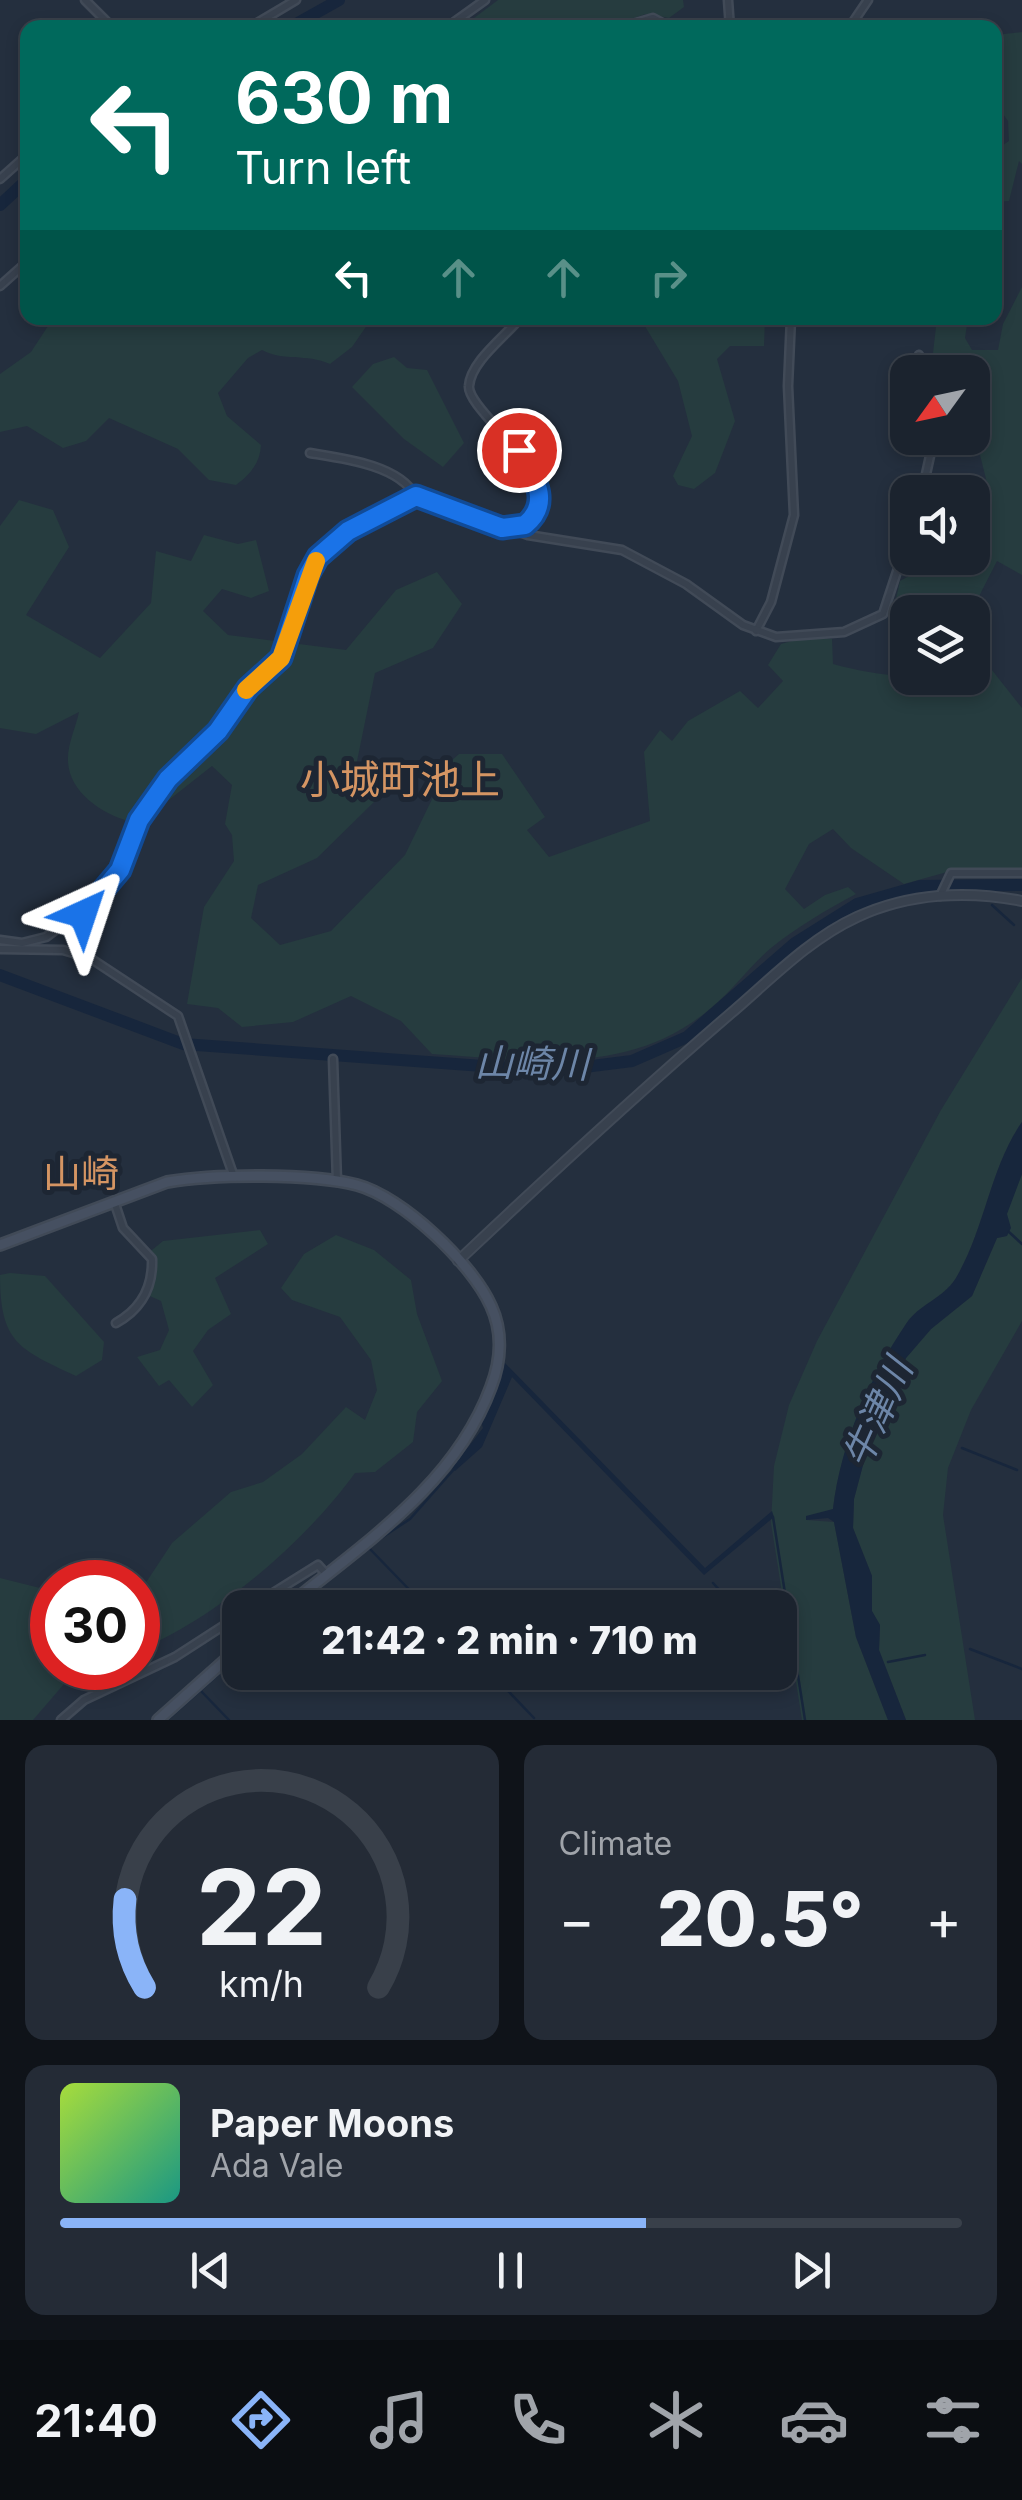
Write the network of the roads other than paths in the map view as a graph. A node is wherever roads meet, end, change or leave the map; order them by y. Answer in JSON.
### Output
{"nodes":[{"id":1,"x":85,"y":0,"type":"edge"},
{"id":2,"x":296,"y":0,"type":"edge"},
{"id":3,"x":485,"y":0,"type":"edge"},
{"id":4,"x":105,"y":20,"type":"edge"},
{"id":5,"x":263,"y":20,"type":"edge"},
{"id":6,"x":457,"y":20,"type":"edge"},
{"id":7,"x":20,"y":161,"type":"edge"},
{"id":8,"x":0,"y":179,"type":"edge"},
{"id":9,"x":20,"y":269,"type":"edge"},
{"id":10,"x":0,"y":286,"type":"edge"},
{"id":11,"x":514,"y":325,"type":"edge"},
{"id":12,"x":791,"y":325,"type":"edge"},
{"id":13,"x":310,"y":453,"type":"dead end"},
{"id":14,"x":416,"y":496,"type":"junction"},
{"id":15,"x":512,"y":529,"type":"junction"},
{"id":16,"x":898,"y":575,"type":"edge"},
{"id":17,"x":756,"y":630,"type":"junction"},
{"id":18,"x":1022,"y":874,"type":"edge"},
{"id":19,"x":940,"y":892,"type":"junction"},
{"id":20,"x":1022,"y":901,"type":"edge"},
{"id":21,"x":0,"y":940,"type":"edge"},
{"id":22,"x":0,"y":949,"type":"edge"},
{"id":23,"x":333,"y":1060,"type":"dead end"},
{"id":24,"x":234,"y":1178,"type":"junction"},
{"id":25,"x":337,"y":1182,"type":"junction"},
{"id":26,"x":114,"y":1201,"type":"junction"},
{"id":27,"x":0,"y":1245,"type":"edge"},
{"id":28,"x":458,"y":1261,"type":"junction"},
{"id":29,"x":116,"y":1323,"type":"dead end"},
{"id":30,"x":326,"y":1574,"type":"junction"},
{"id":31,"x":278,"y":1590,"type":"edge"},
{"id":32,"x":307,"y":1590,"type":"edge"},
{"id":33,"x":222,"y":1628,"type":"edge"},
{"id":34,"x":222,"y":1662,"type":"edge"},
{"id":35,"x":63,"y":1717,"type":"edge"},
{"id":36,"x":73,"y":1720,"type":"edge"},
{"id":37,"x":158,"y":1720,"type":"edge"}],
"edges":[{"from":1,"to":4,"type":"street"},
{"from":2,"to":5,"type":"street"},
{"from":3,"to":6,"type":"street"},
{"from":7,"to":8,"type":"street"},
{"from":9,"to":10,"type":"street"},
{"from":11,"to":15,"type":"street"},
{"from":12,"to":17,"type":"street"},
{"from":13,"to":14,"type":"street"},
{"from":14,"to":15,"type":"street"},
{"from":14,"to":21,"type":"street"},
{"from":15,"to":17,"type":"street"},
{"from":16,"to":17,"type":"street"},
{"from":18,"to":19,"type":"street"},
{"from":19,"to":20,"type":"street"},
{"from":19,"to":28,"type":"street"},
{"from":22,"to":24,"type":"street"},
{"from":23,"to":25,"type":"street"},
{"from":24,"to":25,"type":"main road"},
{"from":24,"to":26,"type":"main road"},
{"from":25,"to":28,"type":"main road"},
{"from":26,"to":27,"type":"main road"},
{"from":26,"to":29,"type":"street"},
{"from":28,"to":30,"type":"main road"},
{"from":30,"to":31,"type":"street"},
{"from":30,"to":32,"type":"main road"},
{"from":33,"to":35,"type":"street"},
{"from":34,"to":37,"type":"main road"},
{"from":35,"to":36,"type":"street"}]}
